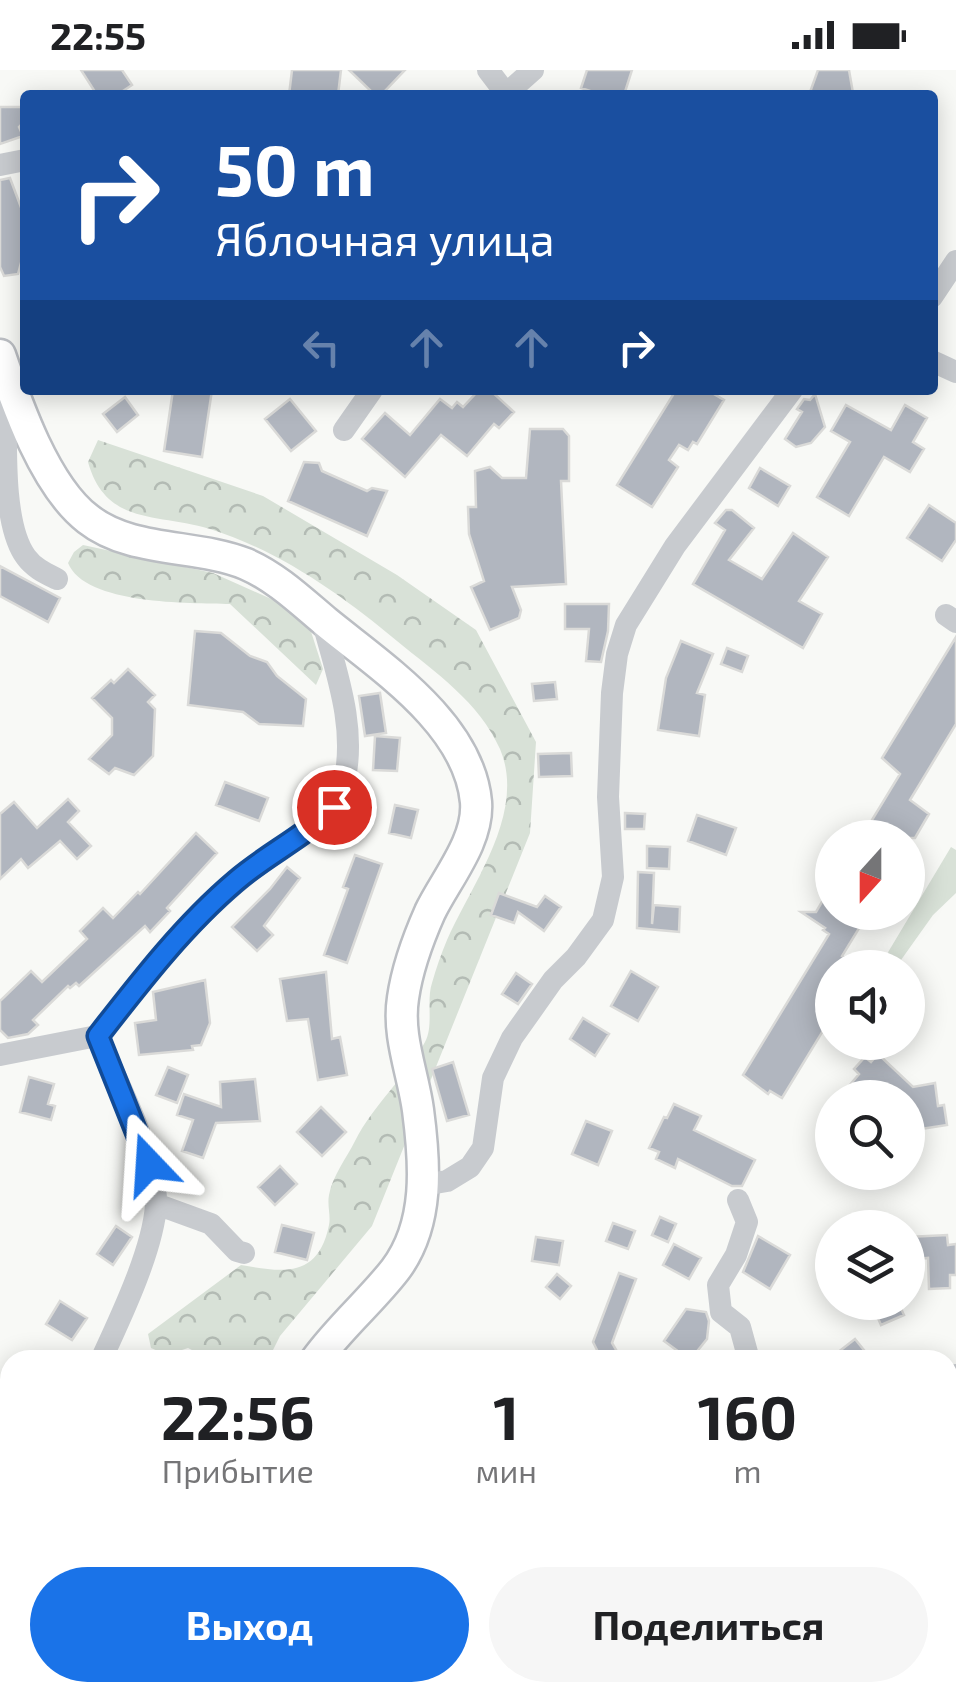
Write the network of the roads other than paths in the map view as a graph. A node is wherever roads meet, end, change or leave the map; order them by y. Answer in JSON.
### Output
{"nodes":[{"id":1,"x":533,"y":70,"type":"edge"},
{"id":2,"x":510,"y":90,"type":"edge"},
{"id":3,"x":956,"y":261,"type":"edge"},
{"id":4,"x":938,"y":287,"type":"edge"},
{"id":5,"x":3,"y":364,"type":"edge"},
{"id":6,"x":368,"y":395,"type":"edge"},
{"id":7,"x":788,"y":395,"type":"edge"},
{"id":8,"x":344,"y":430,"type":"dead end"},
{"id":9,"x":58,"y":578,"type":"dead end"},
{"id":10,"x":322,"y":619,"type":"junction"},
{"id":11,"x":98,"y":1036,"type":"junction"},
{"id":12,"x":0,"y":1055,"type":"edge"},
{"id":13,"x":424,"y":1184,"type":"junction"},
{"id":14,"x":738,"y":1200,"type":"dead end"},
{"id":15,"x":156,"y":1204,"type":"junction"},
{"id":16,"x":244,"y":1253,"type":"dead end"},
{"id":17,"x":105,"y":1350,"type":"edge"},
{"id":18,"x":325,"y":1350,"type":"edge"},
{"id":19,"x":746,"y":1350,"type":"edge"}],
"edges":[{"from":1,"to":2,"type":"street"},
{"from":3,"to":4,"type":"street"},
{"from":5,"to":9,"type":"street"},
{"from":5,"to":10,"type":"main road"},
{"from":6,"to":8,"type":"street"},
{"from":7,"to":13,"type":"street"},
{"from":10,"to":11,"type":"street"},
{"from":10,"to":13,"type":"main road"},
{"from":11,"to":12,"type":"street"},
{"from":11,"to":15,"type":"street"},
{"from":13,"to":18,"type":"main road"},
{"from":14,"to":19,"type":"street"},
{"from":15,"to":16,"type":"street"},
{"from":15,"to":17,"type":"street"}]}
